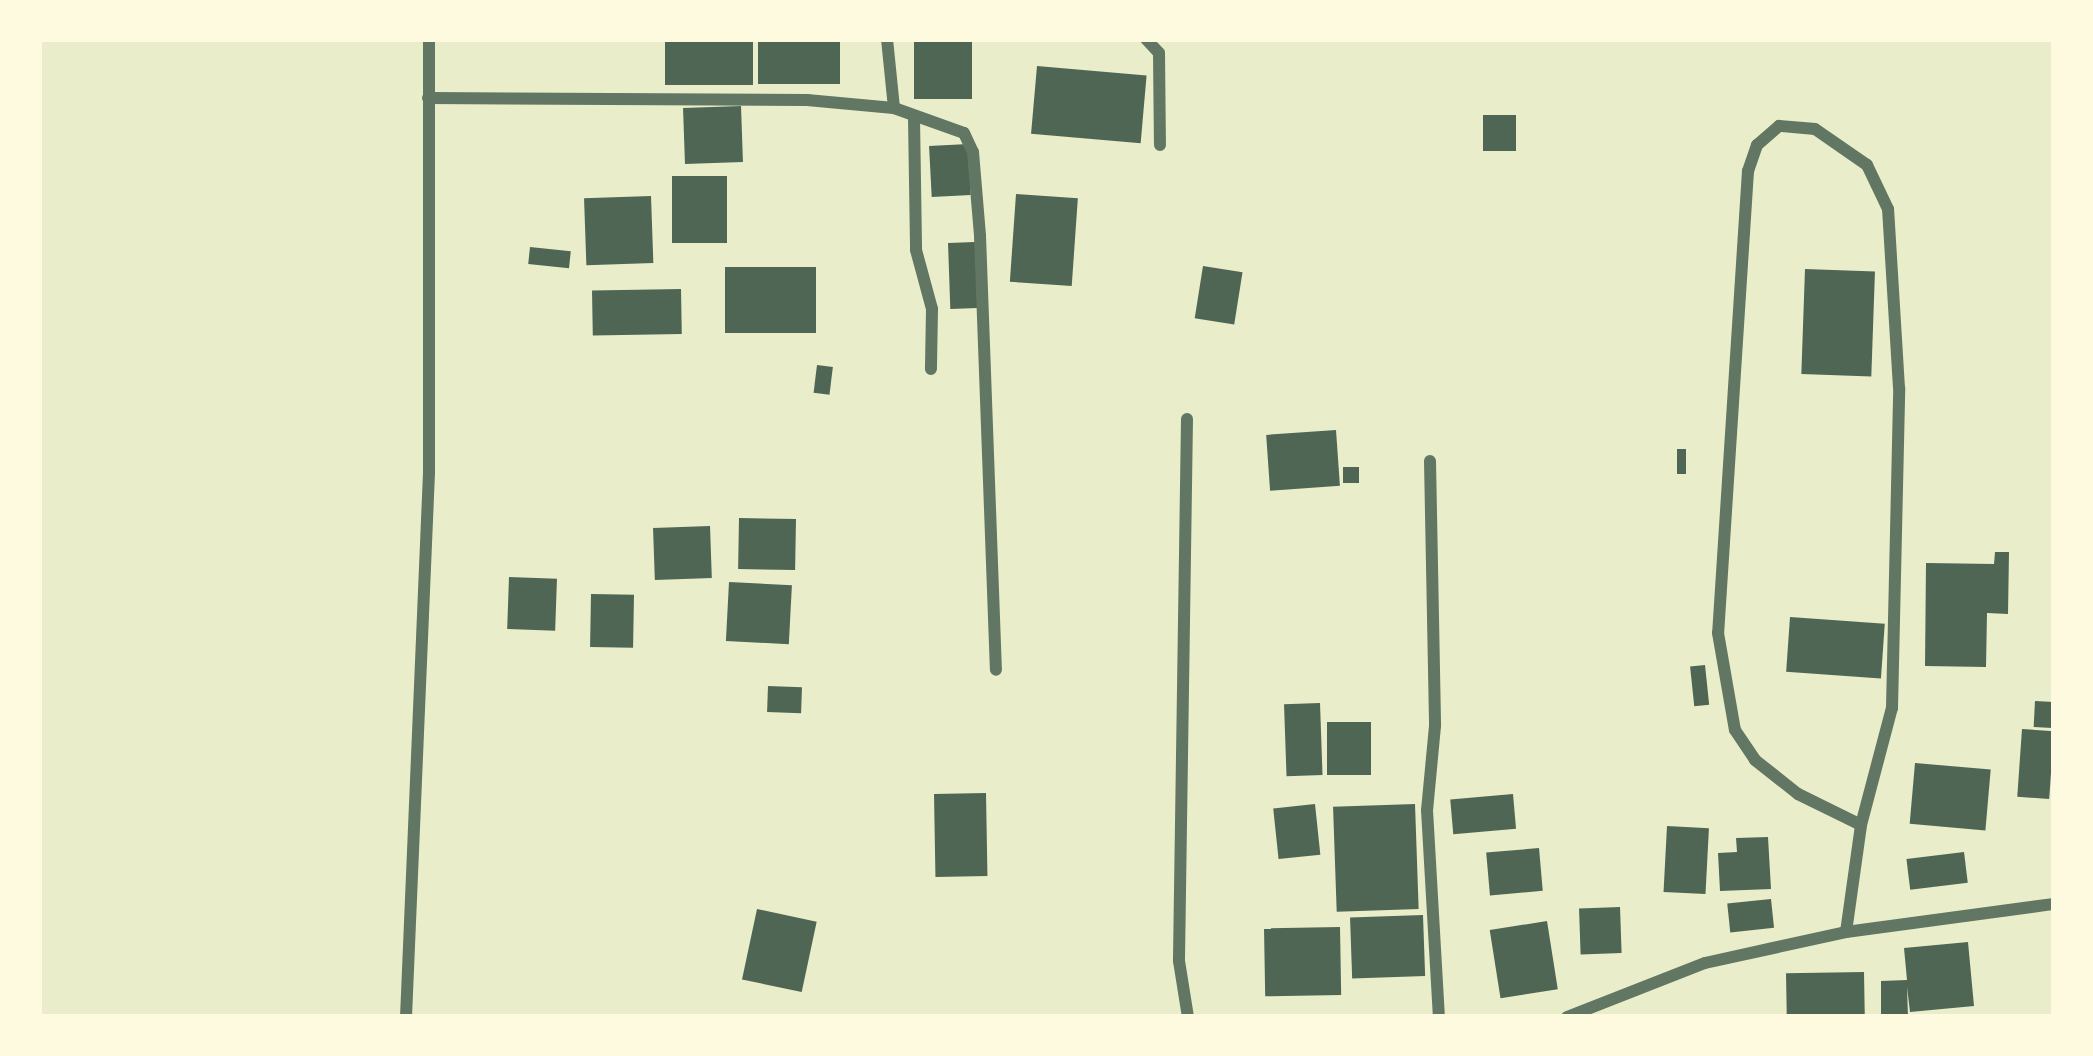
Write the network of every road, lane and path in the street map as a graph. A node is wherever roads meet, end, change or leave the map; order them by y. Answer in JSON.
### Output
{"nodes":[{"id":1,"x":429,"y":39,"type":"edge"},
{"id":2,"x":887,"y":39,"type":"edge"},
{"id":3,"x":1146,"y":39,"type":"edge"},
{"id":4,"x":428,"y":98,"type":"junction"},
{"id":5,"x":894,"y":108,"type":"junction"},
{"id":6,"x":914,"y":118,"type":"junction"},
{"id":7,"x":1160,"y":145,"type":"dead end"},
{"id":8,"x":931,"y":369,"type":"dead end"},
{"id":9,"x":1187,"y":418,"type":"dead end"},
{"id":10,"x":1430,"y":461,"type":"dead end"},
{"id":11,"x":996,"y":670,"type":"dead end"},
{"id":12,"x":1861,"y":825,"type":"junction"},
{"id":13,"x":2054,"y":904,"type":"edge"},
{"id":14,"x":1846,"y":932,"type":"junction"},
{"id":15,"x":406,"y":1017,"type":"edge"},
{"id":16,"x":1187,"y":1017,"type":"edge"},
{"id":17,"x":1439,"y":1017,"type":"edge"},
{"id":18,"x":1567,"y":1017,"type":"edge"}],
"edges":[{"from":1,"to":4,"type":"street"},
{"from":2,"to":5,"type":"street"},
{"from":3,"to":7,"type":"street"},
{"from":4,"to":5,"type":"street"},
{"from":4,"to":15,"type":"street"},
{"from":5,"to":6,"type":"street"},
{"from":6,"to":8,"type":"street"},
{"from":6,"to":11,"type":"street"},
{"from":9,"to":16,"type":"street"},
{"from":10,"to":17,"type":"street"},
{"from":12,"to":12,"type":"street"},
{"from":12,"to":14,"type":"street"},
{"from":13,"to":14,"type":"street"},
{"from":14,"to":18,"type":"street"}]}
